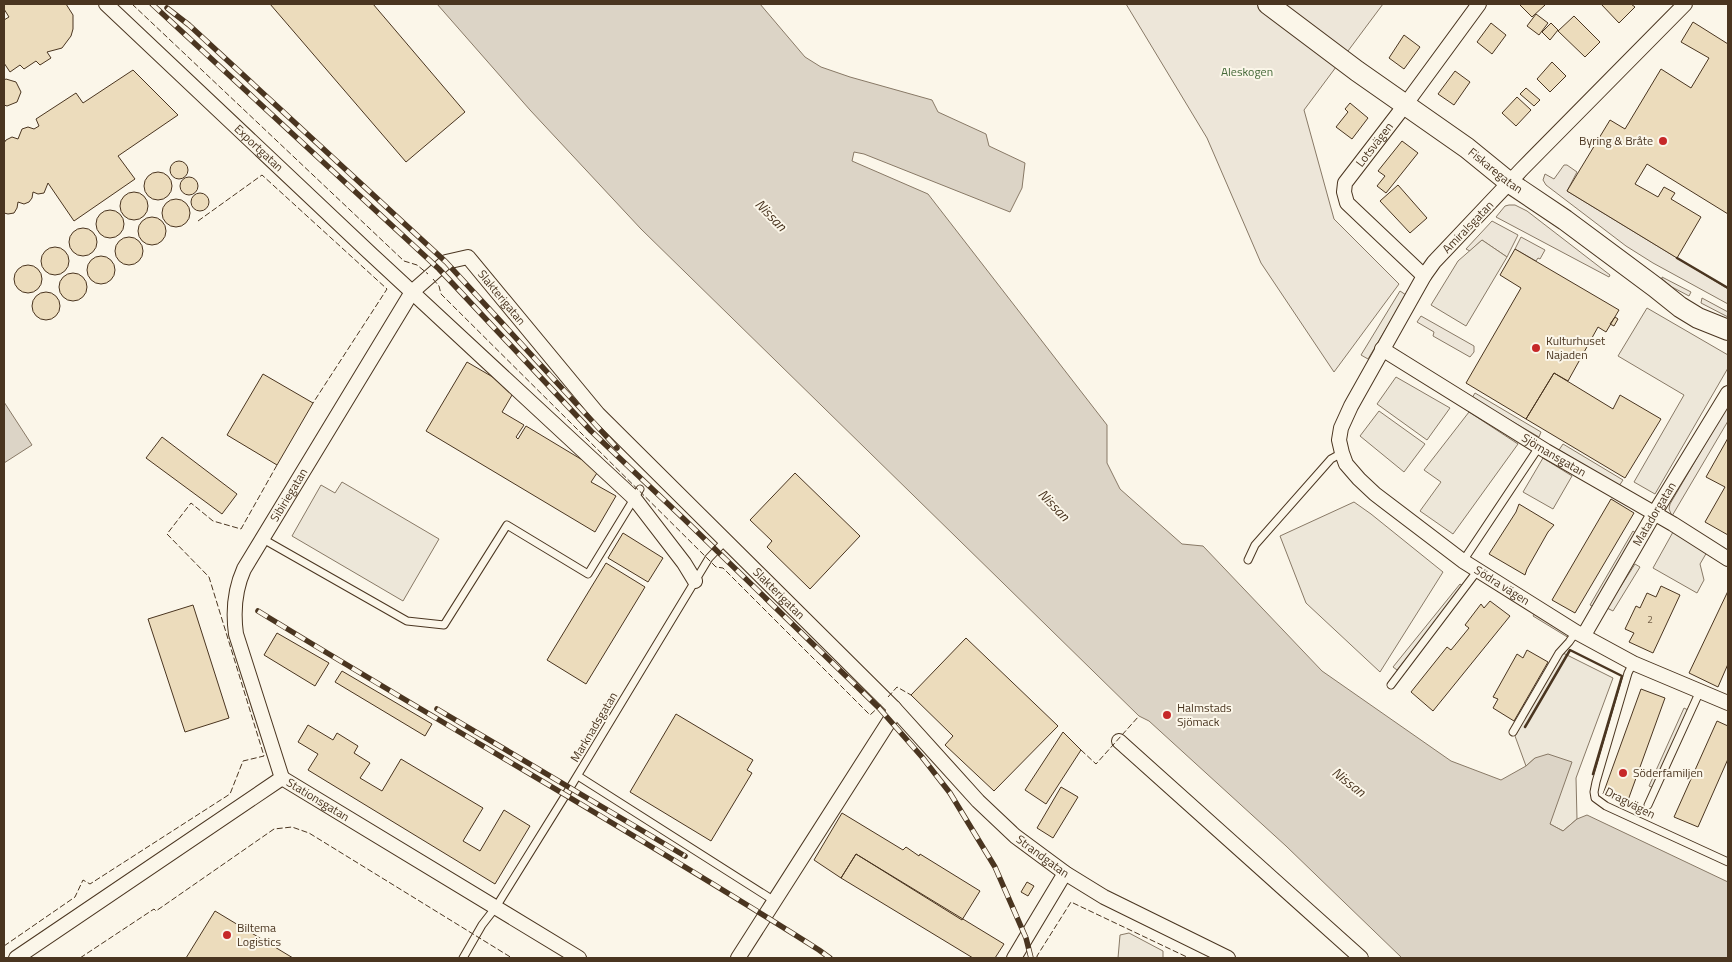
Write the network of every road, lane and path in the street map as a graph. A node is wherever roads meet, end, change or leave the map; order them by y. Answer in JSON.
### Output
{"nodes":[{"id":1,"x":106,"y":4,"type":"edge"},
{"id":2,"x":1268,"y":4,"type":"edge"},
{"id":3,"x":1479,"y":4,"type":"edge"},
{"id":4,"x":1685,"y":4,"type":"edge"},
{"id":5,"x":1405,"y":105,"type":"junction"},
{"id":6,"x":1510,"y":183,"type":"junction"},
{"id":7,"x":468,"y":257,"type":"joint"},
{"id":8,"x":1424,"y":276,"type":"junction"},
{"id":9,"x":412,"y":292,"type":"junction"},
{"id":10,"x":1728,"y":330,"type":"edge"},
{"id":11,"x":1382,"y":349,"type":"junction"},
{"id":12,"x":1728,"y":394,"type":"edge"},
{"id":13,"x":1348,"y":410,"type":"joint"},
{"id":14,"x":1539,"y":448,"type":"junction"},
{"id":15,"x":1342,"y":453,"type":"junction"},
{"id":16,"x":637,"y":494,"type":"junction"},
{"id":17,"x":1654,"y":514,"type":"junction"},
{"id":18,"x":263,"y":539,"type":"junction"},
{"id":19,"x":727,"y":540,"type":"junction"},
{"id":20,"x":1728,"y":559,"type":"edge"},
{"id":21,"x":1248,"y":560,"type":"dead end"},
{"id":22,"x":1463,"y":561,"type":"junction"},
{"id":23,"x":1478,"y":570,"type":"junction"},
{"id":24,"x":695,"y":581,"type":"junction"},
{"id":25,"x":1580,"y":634,"type":"junction"},
{"id":26,"x":1632,"y":663,"type":"junction"},
{"id":27,"x":1391,"y":685,"type":"dead end"},
{"id":28,"x":1700,"y":691,"type":"junction"},
{"id":29,"x":1728,"y":703,"type":"edge"},
{"id":30,"x":894,"y":708,"type":"junction"},
{"id":31,"x":1513,"y":732,"type":"dead end"},
{"id":32,"x":1119,"y":741,"type":"dead end"},
{"id":33,"x":578,"y":776,"type":"junction"},
{"id":34,"x":282,"y":778,"type":"junction"},
{"id":35,"x":1648,"y":805,"type":"dead end"},
{"id":36,"x":1728,"y":862,"type":"edge"},
{"id":37,"x":1065,"y":873,"type":"junction"},
{"id":38,"x":773,"y":900,"type":"junction"},
{"id":39,"x":496,"y":907,"type":"junction"},
{"id":40,"x":16,"y":958,"type":"edge"},
{"id":41,"x":463,"y":958,"type":"edge"},
{"id":42,"x":579,"y":958,"type":"edge"},
{"id":43,"x":738,"y":958,"type":"edge"},
{"id":44,"x":1014,"y":958,"type":"edge"},
{"id":45,"x":1228,"y":958,"type":"edge"},
{"id":46,"x":1361,"y":958,"type":"edge"}],
"edges":[{"from":1,"to":9,"type":"street","name":"Exportgatan"},
{"from":2,"to":5,"type":"street","name":"Fiskaregatan"},
{"from":3,"to":5,"type":"street","name":"Lotsvägen"},
{"from":4,"to":6,"type":"street","name":"Amiralsgatan"},
{"from":5,"to":6,"type":"street","name":"Fiskaregatan"},
{"from":5,"to":8,"type":"street","name":"Lotsvägen"},
{"from":6,"to":8,"type":"street","name":"Amiralsgatan"},
{"from":6,"to":10,"type":"street","name":"Fiskaregatan"},
{"from":7,"to":9,"type":"street","name":"Sibiriegatan"},
{"from":7,"to":19,"type":"street","name":"Slakterigatan"},
{"from":8,"to":11,"type":"street","name":"Amiralsgatan"},
{"from":9,"to":16,"type":"street","name":"Exportgatan"},
{"from":9,"to":18,"type":"street","name":"Sibiriegatan"},
{"from":11,"to":13,"type":"street","name":"Amiralsgatan"},
{"from":11,"to":14,"type":"street","name":"Sjömansgatan"},
{"from":12,"to":17,"type":"street","name":"Matadorgatan"},
{"from":13,"to":15,"type":"street","name":"Södra vägen"},
{"from":14,"to":17,"type":"street","name":"Sjömansgatan"},
{"from":14,"to":22,"type":"lane"},
{"from":15,"to":21,"type":"lane"},
{"from":15,"to":22,"type":"street","name":"Södra vägen"},
{"from":16,"to":18,"type":"lane"},
{"from":16,"to":24,"type":"street","name":"Exportgatan"},
{"from":17,"to":20,"type":"street","name":"Sjömansgatan"},
{"from":17,"to":25,"type":"street","name":"Matadorgatan"},
{"from":18,"to":34,"type":"street","name":"Sibiriegatan"},
{"from":19,"to":24,"type":"lane","name":"Marknadsgatan"},
{"from":19,"to":30,"type":"street","name":"Slakterigatan"},
{"from":22,"to":23,"type":"street","name":"Södra vägen"},
{"from":23,"to":25,"type":"street","name":"Södra vägen"},
{"from":23,"to":27,"type":"lane"},
{"from":24,"to":33,"type":"lane","name":"Marknadsgatan"},
{"from":25,"to":26,"type":"street","name":"Södra vägen"},
{"from":25,"to":31,"type":"lane"},
{"from":26,"to":28,"type":"street","name":"Södra vägen"},
{"from":26,"to":36,"type":"lane","name":"Dragvägen"},
{"from":28,"to":29,"type":"street","name":"Södra vägen"},
{"from":28,"to":35,"type":"lane"},
{"from":30,"to":37,"type":"street","name":"Strandgatan"},
{"from":30,"to":38,"type":"street"},
{"from":32,"to":46,"type":"street"},
{"from":33,"to":38,"type":"lane"},
{"from":33,"to":39,"type":"lane","name":"Marknadsgatan"},
{"from":34,"to":39,"type":"street","name":"Stationsgatan"},
{"from":34,"to":40,"type":"street","name":"Stationsgatan"},
{"from":37,"to":44,"type":"street"},
{"from":37,"to":45,"type":"street","name":"Strandgatan"},
{"from":38,"to":43,"type":"street"},
{"from":39,"to":41,"type":"lane","name":"Marknadsgatan"},
{"from":39,"to":42,"type":"street","name":"Stationsgatan"}]}
